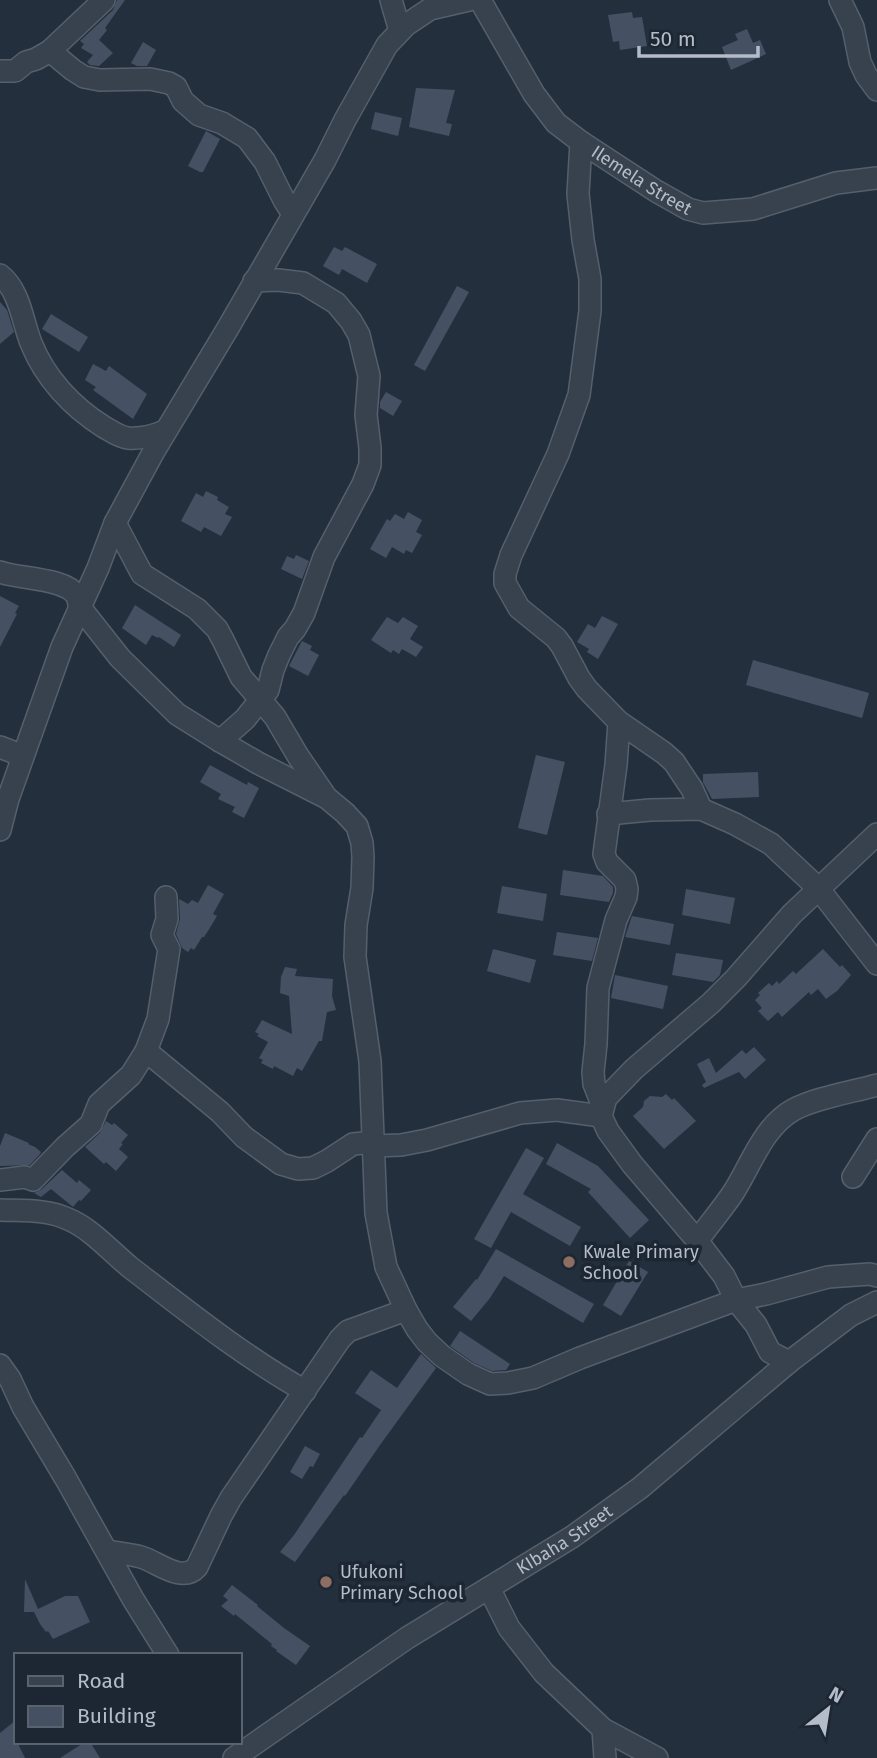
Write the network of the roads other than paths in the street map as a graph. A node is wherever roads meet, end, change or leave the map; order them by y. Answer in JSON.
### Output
{"nodes":[{"id":1,"x":104,"y":0,"type":"edge"},
{"id":2,"x":391,"y":0,"type":"edge"},
{"id":3,"x":469,"y":0,"type":"edge"},
{"id":4,"x":480,"y":0,"type":"edge"},
{"id":5,"x":840,"y":0,"type":"edge"},
{"id":6,"x":425,"y":4,"type":"edge"},
{"id":7,"x":400,"y":31,"type":"junction"},
{"id":8,"x":50,"y":51,"type":"junction"},
{"id":9,"x":0,"y":71,"type":"edge"},
{"id":10,"x":877,"y":90,"type":"edge"},
{"id":11,"x":581,"y":142,"type":"junction"},
{"id":12,"x":877,"y":178,"type":"edge"},
{"id":13,"x":293,"y":214,"type":"junction"},
{"id":14,"x":0,"y":275,"type":"edge"},
{"id":15,"x":254,"y":281,"type":"junction"},
{"id":16,"x":165,"y":432,"type":"junction"},
{"id":17,"x":115,"y":523,"type":"junction"},
{"id":18,"x":0,"y":572,"type":"edge"},
{"id":19,"x":79,"y":606,"type":"junction"},
{"id":20,"x":261,"y":699,"type":"junction"},
{"id":21,"x":619,"y":722,"type":"junction"},
{"id":22,"x":220,"y":741,"type":"junction"},
{"id":23,"x":0,"y":747,"type":"edge"},
{"id":24,"x":23,"y":756,"type":"junction"},
{"id":25,"x":327,"y":798,"type":"junction"},
{"id":26,"x":701,"y":809,"type":"junction"},
{"id":27,"x":608,"y":814,"type":"junction"},
{"id":28,"x":0,"y":830,"type":"edge"},
{"id":29,"x":877,"y":834,"type":"edge"},
{"id":30,"x":818,"y":888,"type":"junction"},
{"id":31,"x":166,"y":897,"type":"dead end"},
{"id":32,"x":877,"y":964,"type":"edge"},
{"id":33,"x":146,"y":1051,"type":"junction"},
{"id":34,"x":877,"y":1085,"type":"edge"},
{"id":35,"x":602,"y":1112,"type":"junction"},
{"id":36,"x":877,"y":1139,"type":"edge"},
{"id":37,"x":374,"y":1146,"type":"junction"},
{"id":38,"x":853,"y":1177,"type":"dead end"},
{"id":39,"x":0,"y":1180,"type":"edge"},
{"id":40,"x":0,"y":1210,"type":"edge"},
{"id":41,"x":700,"y":1237,"type":"dead end"},
{"id":42,"x":877,"y":1276,"type":"edge"},
{"id":43,"x":736,"y":1300,"type":"junction"},
{"id":44,"x":877,"y":1302,"type":"edge"},
{"id":45,"x":406,"y":1310,"type":"junction"},
{"id":46,"x":789,"y":1362,"type":"junction"},
{"id":47,"x":0,"y":1365,"type":"edge"},
{"id":48,"x":305,"y":1391,"type":"junction"},
{"id":49,"x":107,"y":1551,"type":"junction"},
{"id":50,"x":489,"y":1588,"type":"junction"},
{"id":51,"x":167,"y":1653,"type":"edge"},
{"id":52,"x":603,"y":1729,"type":"junction"},
{"id":53,"x":234,"y":1752,"type":"edge"},
{"id":54,"x":605,"y":1758,"type":"edge"},
{"id":55,"x":657,"y":1758,"type":"edge"}],
"edges":[{"from":1,"to":8,"type":"street"},
{"from":2,"to":7,"type":"street"},
{"from":3,"to":6,"type":"street"},
{"from":4,"to":11,"type":"street","name":"Ilemela Street"},
{"from":5,"to":10,"type":"street"},
{"from":6,"to":7,"type":"street"},
{"from":7,"to":13,"type":"street"},
{"from":8,"to":9,"type":"street"},
{"from":8,"to":13,"type":"street"},
{"from":11,"to":12,"type":"street","name":"Ilemela Street"},
{"from":11,"to":21,"type":"street"},
{"from":13,"to":15,"type":"street"},
{"from":14,"to":16,"type":"street"},
{"from":15,"to":16,"type":"street"},
{"from":15,"to":20,"type":"street"},
{"from":16,"to":17,"type":"street"},
{"from":17,"to":19,"type":"street"},
{"from":17,"to":20,"type":"street"},
{"from":18,"to":19,"type":"street"},
{"from":19,"to":22,"type":"street"},
{"from":19,"to":24,"type":"street"},
{"from":20,"to":22,"type":"street"},
{"from":20,"to":25,"type":"street"},
{"from":21,"to":26,"type":"street"},
{"from":21,"to":27,"type":"street"},
{"from":22,"to":25,"type":"street"},
{"from":23,"to":24,"type":"street"},
{"from":24,"to":28,"type":"street"},
{"from":25,"to":37,"type":"street"},
{"from":26,"to":27,"type":"street"},
{"from":26,"to":30,"type":"street"},
{"from":27,"to":35,"type":"street"},
{"from":29,"to":30,"type":"street"},
{"from":30,"to":32,"type":"street"},
{"from":30,"to":35,"type":"street"},
{"from":31,"to":33,"type":"street"},
{"from":33,"to":37,"type":"street"},
{"from":33,"to":39,"type":"street"},
{"from":34,"to":41,"type":"street"},
{"from":35,"to":37,"type":"street"},
{"from":35,"to":43,"type":"street"},
{"from":36,"to":38,"type":"street"},
{"from":37,"to":45,"type":"street"},
{"from":40,"to":48,"type":"street"},
{"from":42,"to":43,"type":"street"},
{"from":43,"to":45,"type":"street"},
{"from":43,"to":46,"type":"street"},
{"from":44,"to":46,"type":"street","name":"KIbaha Street"},
{"from":45,"to":48,"type":"street"},
{"from":46,"to":50,"type":"street","name":"KIbaha Street"},
{"from":47,"to":49,"type":"street"},
{"from":48,"to":49,"type":"street"},
{"from":49,"to":51,"type":"street"},
{"from":50,"to":52,"type":"street"},
{"from":50,"to":53,"type":"street","name":"KIbaha Street"},
{"from":52,"to":54,"type":"street"},
{"from":52,"to":55,"type":"street"}]}
